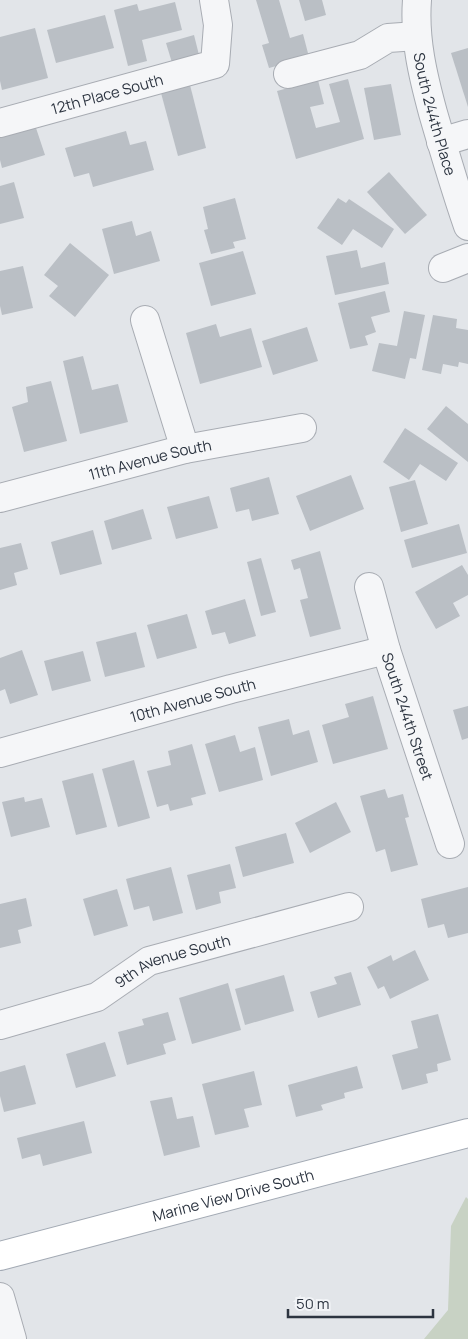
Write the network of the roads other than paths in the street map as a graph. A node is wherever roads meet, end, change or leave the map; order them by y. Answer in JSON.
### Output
{"nodes":[{"id":1,"x":214,"y":0,"type":"edge"},
{"id":2,"x":417,"y":0,"type":"edge"},
{"id":3,"x":417,"y":36,"type":"junction"},
{"id":4,"x":288,"y":74,"type":"dead end"},
{"id":5,"x":0,"y":124,"type":"edge"},
{"id":6,"x":468,"y":134,"type":"edge"},
{"id":7,"x":441,"y":142,"type":"junction"},
{"id":8,"x":468,"y":226,"type":"edge"},
{"id":9,"x":144,"y":320,"type":"dead end"},
{"id":10,"x":302,"y":428,"type":"dead end"},
{"id":11,"x":185,"y":448,"type":"junction"},
{"id":12,"x":2,"y":491,"type":"edge"},
{"id":13,"x":369,"y":587,"type":"dead end"},
{"id":14,"x":386,"y":650,"type":"junction"},
{"id":15,"x":0,"y":753,"type":"edge"},
{"id":16,"x":450,"y":844,"type":"dead end"},
{"id":17,"x":349,"y":907,"type":"dead end"},
{"id":18,"x":0,"y":1026,"type":"edge"},
{"id":19,"x":468,"y":1133,"type":"edge"},
{"id":20,"x":0,"y":1256,"type":"edge"},
{"id":21,"x":0,"y":1297,"type":"edge"},
{"id":22,"x":12,"y":1339,"type":"edge"}],
"edges":[{"from":1,"to":5,"type":"street","name":"12th Place South"},
{"from":2,"to":3,"type":"street","name":"South 244th Place"},
{"from":3,"to":4,"type":"street"},
{"from":3,"to":7,"type":"street","name":"South 244th Place"},
{"from":6,"to":7,"type":"street"},
{"from":7,"to":8,"type":"street","name":"South 244th Place"},
{"from":9,"to":11,"type":"street"},
{"from":10,"to":11,"type":"street","name":"11th Avenue South"},
{"from":11,"to":12,"type":"street","name":"11th Avenue South"},
{"from":13,"to":14,"type":"street","name":"South 244th Street"},
{"from":14,"to":15,"type":"street","name":"10th Avenue South"},
{"from":14,"to":16,"type":"street","name":"South 244th Street"},
{"from":17,"to":18,"type":"street","name":"9th Avenue South"},
{"from":19,"to":20,"type":"main road","name":"Marine View Drive South"},
{"from":21,"to":22,"type":"street"}]}
